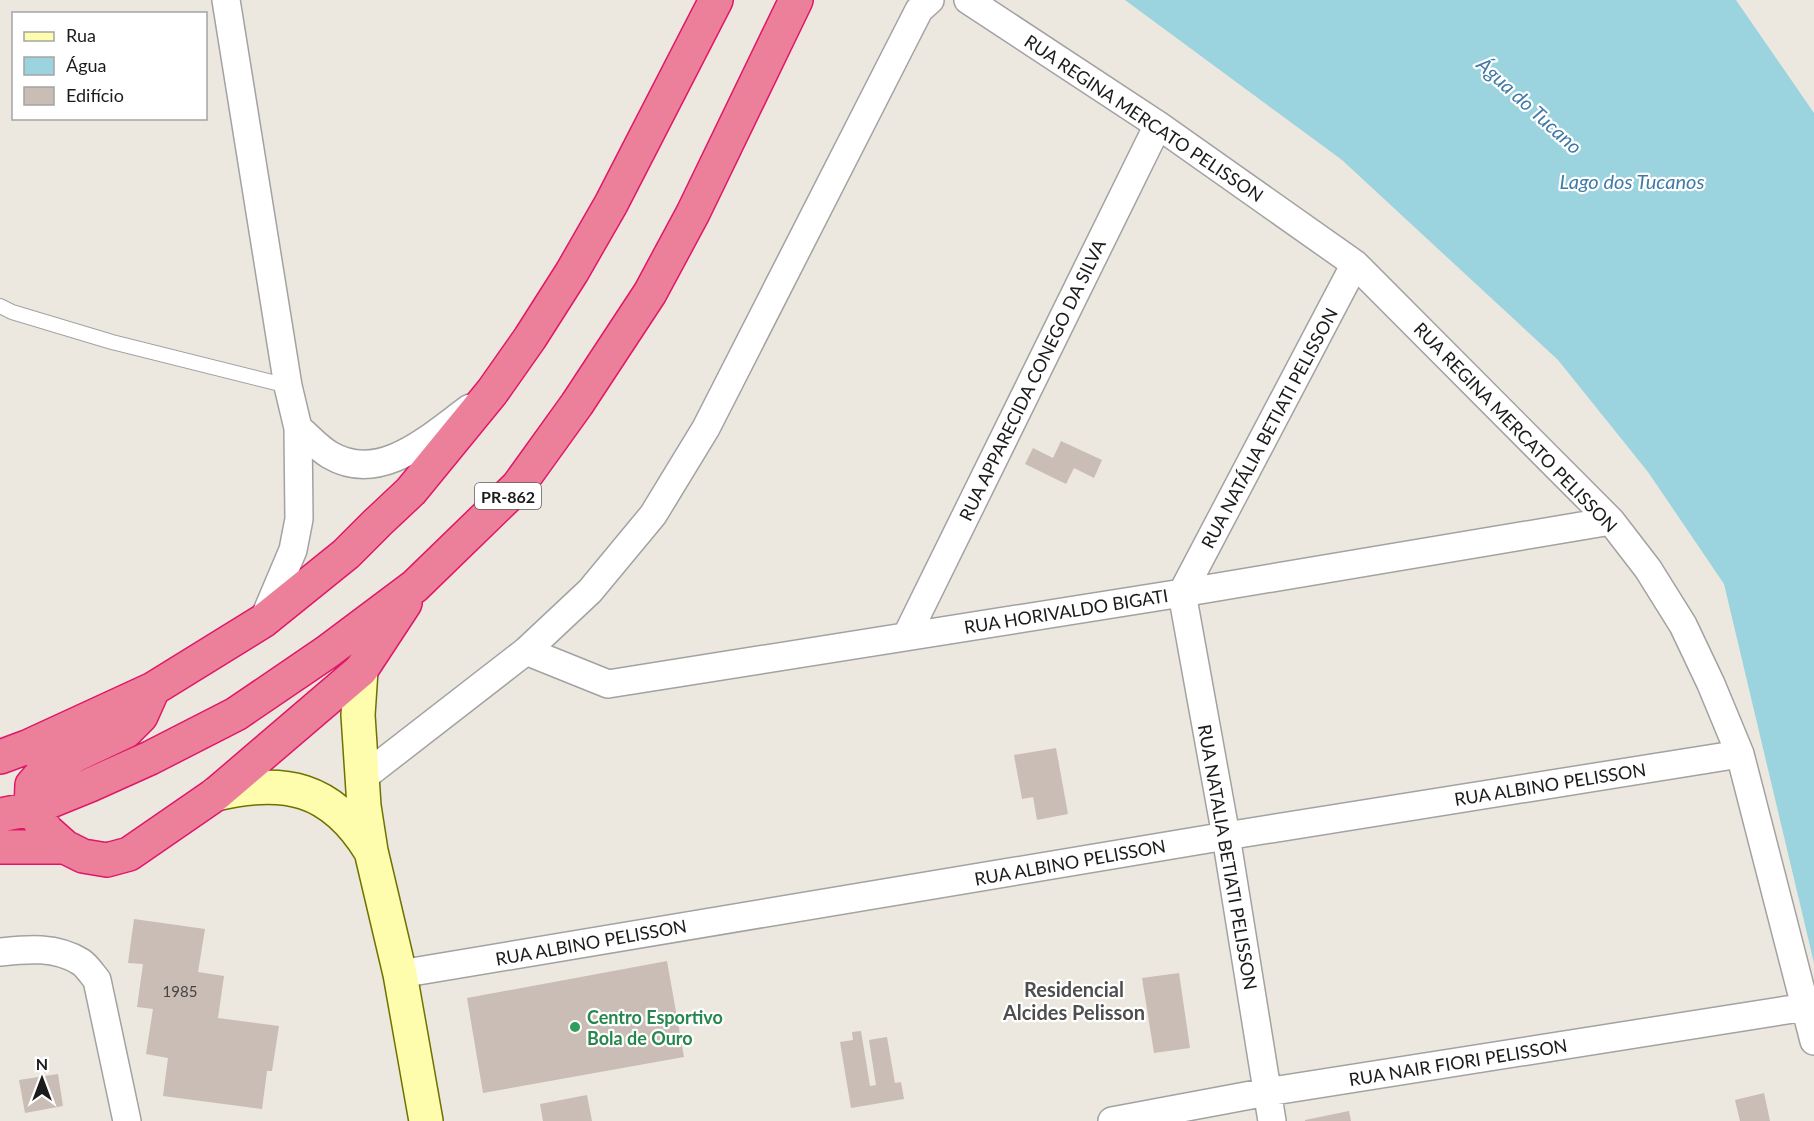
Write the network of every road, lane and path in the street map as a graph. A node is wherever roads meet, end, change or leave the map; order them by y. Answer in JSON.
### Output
{"nodes":[{"id":1,"x":226,"y":0,"type":"edge"},
{"id":2,"x":699,"y":0,"type":"edge"},
{"id":3,"x":716,"y":0,"type":"edge"},
{"id":4,"x":796,"y":0,"type":"edge"},
{"id":5,"x":930,"y":0,"type":"edge"},
{"id":6,"x":968,"y":0,"type":"edge"},
{"id":7,"x":689,"y":51,"type":"junction"},
{"id":8,"x":1158,"y":124,"type":"junction"},
{"id":9,"x":1355,"y":264,"type":"junction"},
{"id":10,"x":0,"y":306,"type":"edge"},
{"id":11,"x":288,"y":386,"type":"junction"},
{"id":12,"x":492,"y":392,"type":"junction"},
{"id":13,"x":298,"y":428,"type":"junction"},
{"id":14,"x":1611,"y":521,"type":"junction"},
{"id":15,"x":415,"y":586,"type":"junction"},
{"id":16,"x":1182,"y":593,"type":"junction"},
{"id":17,"x":263,"y":621,"type":"junction"},
{"id":18,"x":907,"y":635,"type":"junction"},
{"id":19,"x":526,"y":651,"type":"junction"},
{"id":20,"x":361,"y":670,"type":"junction"},
{"id":21,"x":153,"y":689,"type":"junction"},
{"id":22,"x":1740,"y":753,"type":"junction"},
{"id":23,"x":0,"y":757,"type":"edge"},
{"id":24,"x":361,"y":778,"type":"junction"},
{"id":25,"x":216,"y":794,"type":"junction"},
{"id":26,"x":32,"y":809,"type":"junction"},
{"id":27,"x":0,"y":815,"type":"edge"},
{"id":28,"x":1226,"y":836,"type":"junction"},
{"id":29,"x":65,"y":846,"type":"junction"},
{"id":30,"x":0,"y":847,"type":"edge"},
{"id":31,"x":371,"y":851,"type":"junction"},
{"id":32,"x":0,"y":952,"type":"edge"},
{"id":33,"x":400,"y":974,"type":"junction"},
{"id":34,"x":1806,"y":1006,"type":"junction"},
{"id":35,"x":1814,"y":1041,"type":"edge"},
{"id":36,"x":1267,"y":1092,"type":"junction"},
{"id":37,"x":127,"y":1121,"type":"edge"},
{"id":38,"x":426,"y":1121,"type":"edge"},
{"id":39,"x":1112,"y":1121,"type":"edge"},
{"id":40,"x":1272,"y":1121,"type":"edge"}],
"edges":[{"from":1,"to":11,"type":"street"},
{"from":2,"to":7,"type":"highway"},
{"from":3,"to":7,"type":"highway"},
{"from":4,"to":15,"type":"highway","number":"PR-862"},
{"from":5,"to":19,"type":"street"},
{"from":6,"to":8,"type":"street","name":"RUA REGINA MERCATO PELISSON"},
{"from":7,"to":12,"type":"highway"},
{"from":8,"to":9,"type":"street","name":"RUA REGINA MERCATO PELISSON"},
{"from":8,"to":18,"type":"street","name":"RUA APPARECIDA CONEGO DA SILVA"},
{"from":9,"to":14,"type":"street","name":"RUA REGINA MERCATO PELISSON"},
{"from":9,"to":16,"type":"street","name":"RUA NATÁLIA BETIATI PELISSON"},
{"from":10,"to":11,"type":"lane"},
{"from":11,"to":13,"type":"street"},
{"from":12,"to":13,"type":"street"},
{"from":12,"to":17,"type":"highway"},
{"from":13,"to":17,"type":"street"},
{"from":14,"to":16,"type":"street","name":"RUA HORIVALDO BIGATI"},
{"from":14,"to":22,"type":"street","name":"RUA REGINA MERCATO PELISSON"},
{"from":15,"to":20,"type":"highway"},
{"from":15,"to":26,"type":"highway","number":"PR-862"},
{"from":16,"to":18,"type":"street","name":"RUA HORIVALDO BIGATI"},
{"from":16,"to":28,"type":"street","name":"RUA NATALIA BETIATI PELISSON"},
{"from":17,"to":21,"type":"highway"},
{"from":18,"to":19,"type":"street","name":"RUA HORIVALDO BIGATI"},
{"from":19,"to":24,"type":"street"},
{"from":20,"to":24,"type":"street"},
{"from":20,"to":25,"type":"highway"},
{"from":21,"to":23,"type":"highway"},
{"from":21,"to":26,"type":"highway"},
{"from":22,"to":28,"type":"street","name":"RUA ALBINO PELISSON"},
{"from":22,"to":34,"type":"street","name":"RUA REGINA MERCATO PELISSON"},
{"from":24,"to":31,"type":"street"},
{"from":25,"to":29,"type":"highway"},
{"from":25,"to":31,"type":"street"},
{"from":26,"to":27,"type":"highway","number":"PR-862"},
{"from":26,"to":29,"type":"highway"},
{"from":28,"to":33,"type":"street","name":"RUA ALBINO PELISSON"},
{"from":28,"to":36,"type":"street","name":"RUA NATALIA BETIATI PELISSON"},
{"from":29,"to":30,"type":"highway"},
{"from":31,"to":33,"type":"street"},
{"from":32,"to":37,"type":"street"},
{"from":33,"to":38,"type":"street"},
{"from":34,"to":35,"type":"street","name":"RUA REGINA MERCATO PELISSON"},
{"from":34,"to":36,"type":"street","name":"RUA NAIR FIORI PELISSON"},
{"from":36,"to":39,"type":"street","name":"RUA NAIR FIORI PELISSON"},
{"from":36,"to":40,"type":"street","name":"RUA NATALIA BETIATI PELISSON"}]}
